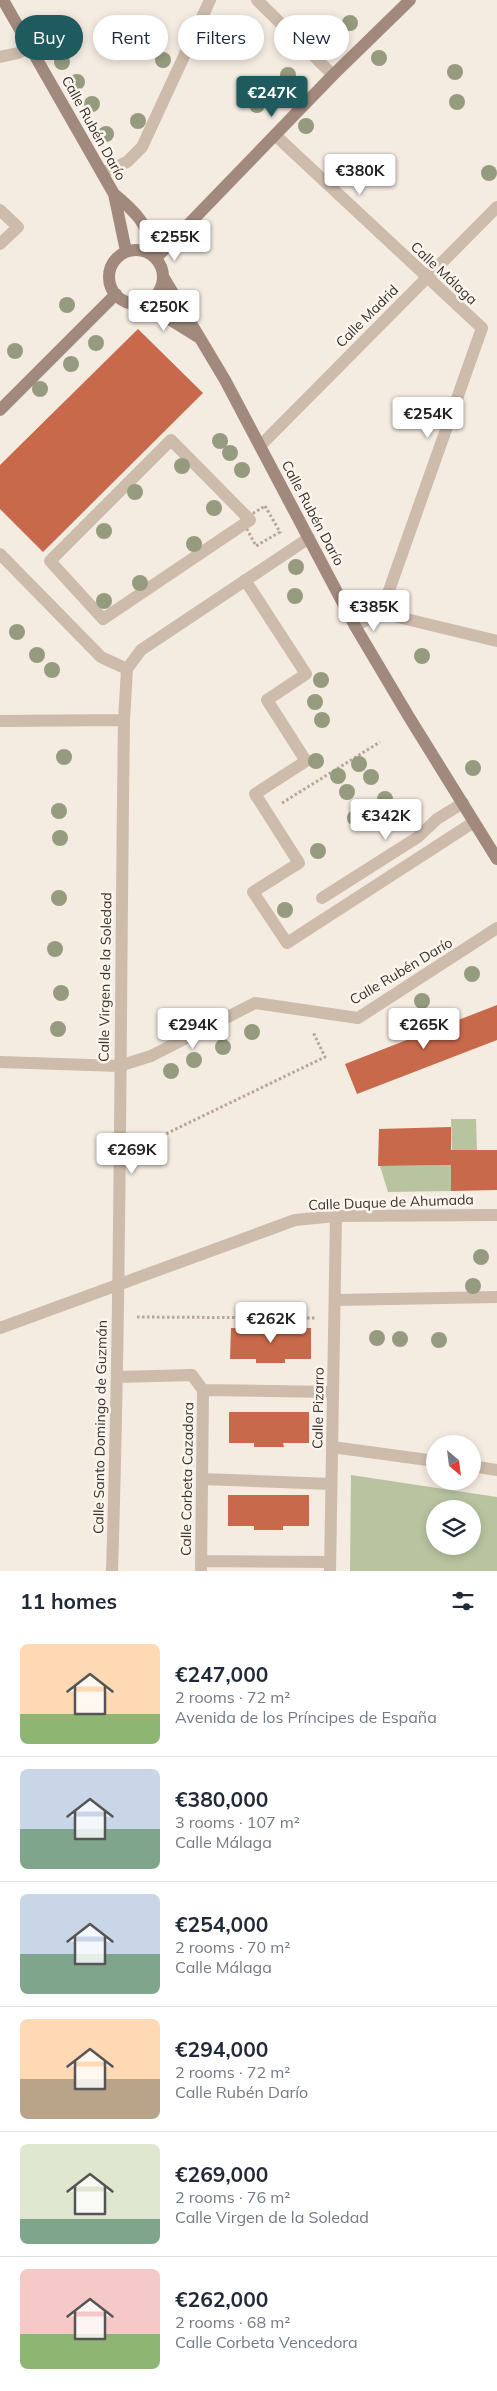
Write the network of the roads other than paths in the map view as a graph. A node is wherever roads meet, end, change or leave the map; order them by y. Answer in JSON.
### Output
{"nodes":[{"id":1,"x":3,"y":0,"type":"edge"},
{"id":2,"x":210,"y":0,"type":"edge"},
{"id":3,"x":258,"y":0,"type":"edge"},
{"id":4,"x":410,"y":0,"type":"edge"},
{"id":5,"x":15,"y":20,"type":"edge"},
{"id":6,"x":15,"y":54,"type":"edge"},
{"id":7,"x":0,"y":57,"type":"edge"},
{"id":8,"x":39,"y":60,"type":"edge"},
{"id":9,"x":333,"y":76,"type":"junction"},
{"id":10,"x":275,"y":135,"type":"junction"},
{"id":11,"x":102,"y":173,"type":"junction"},
{"id":12,"x":114,"y":194,"type":"junction"},
{"id":13,"x":497,"y":207,"type":"edge"},
{"id":14,"x":0,"y":210,"type":"edge"},
{"id":15,"x":0,"y":244,"type":"edge"},
{"id":16,"x":126,"y":252,"type":"junction"},
{"id":17,"x":152,"y":255,"type":"junction"},
{"id":18,"x":427,"y":277,"type":"junction"},
{"id":19,"x":164,"y":278,"type":"junction"},
{"id":20,"x":116,"y":294,"type":"junction"},
{"id":21,"x":143,"y":303,"type":"junction"},
{"id":22,"x":200,"y":338,"type":"junction"},
{"id":23,"x":0,"y":410,"type":"edge"},
{"id":24,"x":260,"y":446,"type":"junction"},
{"id":25,"x":246,"y":522,"type":"joint"},
{"id":26,"x":309,"y":538,"type":"junction"},
{"id":27,"x":0,"y":554,"type":"edge"},
{"id":28,"x":245,"y":580,"type":"junction"},
{"id":29,"x":381,"y":613,"type":"junction"},
{"id":30,"x":355,"y":626,"type":"junction"},
{"id":31,"x":497,"y":641,"type":"edge"},
{"id":32,"x":127,"y":669,"type":"junction"},
{"id":33,"x":124,"y":720,"type":"junction"},
{"id":34,"x":0,"y":721,"type":"edge"},
{"id":35,"x":463,"y":803,"type":"junction"},
{"id":36,"x":474,"y":822,"type":"junction"},
{"id":37,"x":497,"y":858,"type":"edge"},
{"id":38,"x":322,"y":898,"type":"dead end"},
{"id":39,"x":497,"y":928,"type":"edge"},
{"id":40,"x":0,"y":1062,"type":"edge"},
{"id":41,"x":119,"y":1066,"type":"junction"},
{"id":42,"x":497,"y":1215,"type":"edge"},
{"id":43,"x":336,"y":1216,"type":"junction"},
{"id":44,"x":118,"y":1284,"type":"junction"},
{"id":45,"x":497,"y":1297,"type":"edge"},
{"id":46,"x":334,"y":1300,"type":"junction"},
{"id":47,"x":0,"y":1328,"type":"edge"},
{"id":48,"x":118,"y":1377,"type":"junction"},
{"id":49,"x":203,"y":1390,"type":"junction"},
{"id":50,"x":333,"y":1392,"type":"junction"},
{"id":51,"x":332,"y":1447,"type":"junction"},
{"id":52,"x":426,"y":1460,"type":"edge"},
{"id":53,"x":481,"y":1467,"type":"edge"},
{"id":54,"x":497,"y":1470,"type":"edge"},
{"id":55,"x":202,"y":1479,"type":"junction"},
{"id":56,"x":332,"y":1484,"type":"junction"},
{"id":57,"x":201,"y":1566,"type":"edge"},
{"id":58,"x":330,"y":1566,"type":"edge"},
{"id":59,"x":112,"y":1571,"type":"edge"}],
"edges":[{"from":1,"to":5,"type":"street","name":"Calle Rubén Darío"},
{"from":2,"to":11,"type":"street"},
{"from":3,"to":9,"type":"street"},
{"from":4,"to":9,"type":"street"},
{"from":6,"to":7,"type":"street"},
{"from":8,"to":11,"type":"street","name":"Calle Rubén Darío"},
{"from":9,"to":10,"type":"street"},
{"from":10,"to":17,"type":"street"},
{"from":10,"to":18,"type":"street","name":"Calle Málaga"},
{"from":11,"to":12,"type":"street","name":"Calle Rubén Darío"},
{"from":12,"to":16,"type":"street","name":"Calle Rubén Darío"},
{"from":12,"to":17,"type":"street","name":"Calle Rubén Darío"},
{"from":13,"to":18,"type":"street","name":"Calle Madrid"},
{"from":14,"to":15,"type":"street"},
{"from":16,"to":17,"type":"street"},
{"from":16,"to":20,"type":"street"},
{"from":17,"to":19,"type":"street"},
{"from":18,"to":24,"type":"street","name":"Calle Madrid"},
{"from":18,"to":29,"type":"street","name":"Calle Málaga"},
{"from":19,"to":21,"type":"street"},
{"from":19,"to":22,"type":"street","name":"Calle Rubén Darío"},
{"from":20,"to":21,"type":"street"},
{"from":20,"to":23,"type":"street"},
{"from":21,"to":22,"type":"street","name":"Calle Rubén Darío"},
{"from":22,"to":24,"type":"street","name":"Calle Rubén Darío"},
{"from":24,"to":26,"type":"street","name":"Calle Rubén Darío"},
{"from":25,"to":25,"type":"street"},
{"from":26,"to":28,"type":"street"},
{"from":26,"to":30,"type":"street","name":"Calle Rubén Darío"},
{"from":27,"to":32,"type":"street"},
{"from":28,"to":32,"type":"street"},
{"from":28,"to":36,"type":"street"},
{"from":29,"to":30,"type":"street"},
{"from":29,"to":31,"type":"street"},
{"from":30,"to":35,"type":"street","name":"Calle Rubén Darío"},
{"from":32,"to":33,"type":"street","name":"Calle Virgen de la Soledad"},
{"from":33,"to":34,"type":"street"},
{"from":33,"to":41,"type":"street","name":"Calle Virgen de la Soledad"},
{"from":35,"to":36,"type":"street","name":"Calle Rubén Darío"},
{"from":35,"to":38,"type":"street"},
{"from":36,"to":37,"type":"street","name":"Calle Rubén Darío"},
{"from":39,"to":41,"type":"street","name":"Calle Rubén Darío"},
{"from":40,"to":41,"type":"street","name":"Calle Rubén Darío"},
{"from":41,"to":44,"type":"street","name":"Calle Virgen de la Soledad"},
{"from":42,"to":43,"type":"street","name":"Calle Duque de Ahumada"},
{"from":43,"to":44,"type":"street","name":"Calle Duque de Ahumada"},
{"from":43,"to":46,"type":"street","name":"Calle Pizarro"},
{"from":44,"to":47,"type":"street","name":"Calle Duque de Ahumada"},
{"from":44,"to":48,"type":"street","name":"Calle Santo Domingo de Guzmán"},
{"from":45,"to":46,"type":"street"},
{"from":46,"to":50,"type":"street","name":"Calle Pizarro"},
{"from":48,"to":49,"type":"street","name":"Calle Corbeta Cazadora"},
{"from":48,"to":59,"type":"street","name":"Calle Santo Domingo de Guzmán"},
{"from":49,"to":50,"type":"street"},
{"from":49,"to":55,"type":"street","name":"Calle Corbeta Cazadora"},
{"from":50,"to":51,"type":"street","name":"Calle Pizarro"},
{"from":51,"to":52,"type":"street"},
{"from":51,"to":56,"type":"street","name":"Calle Pizarro"},
{"from":53,"to":54,"type":"street"},
{"from":55,"to":56,"type":"street"},
{"from":55,"to":57,"type":"street","name":"Calle Corbeta Cazadora"},
{"from":56,"to":58,"type":"street","name":"Calle Pizarro"},
{"from":57,"to":58,"type":"street"}]}
